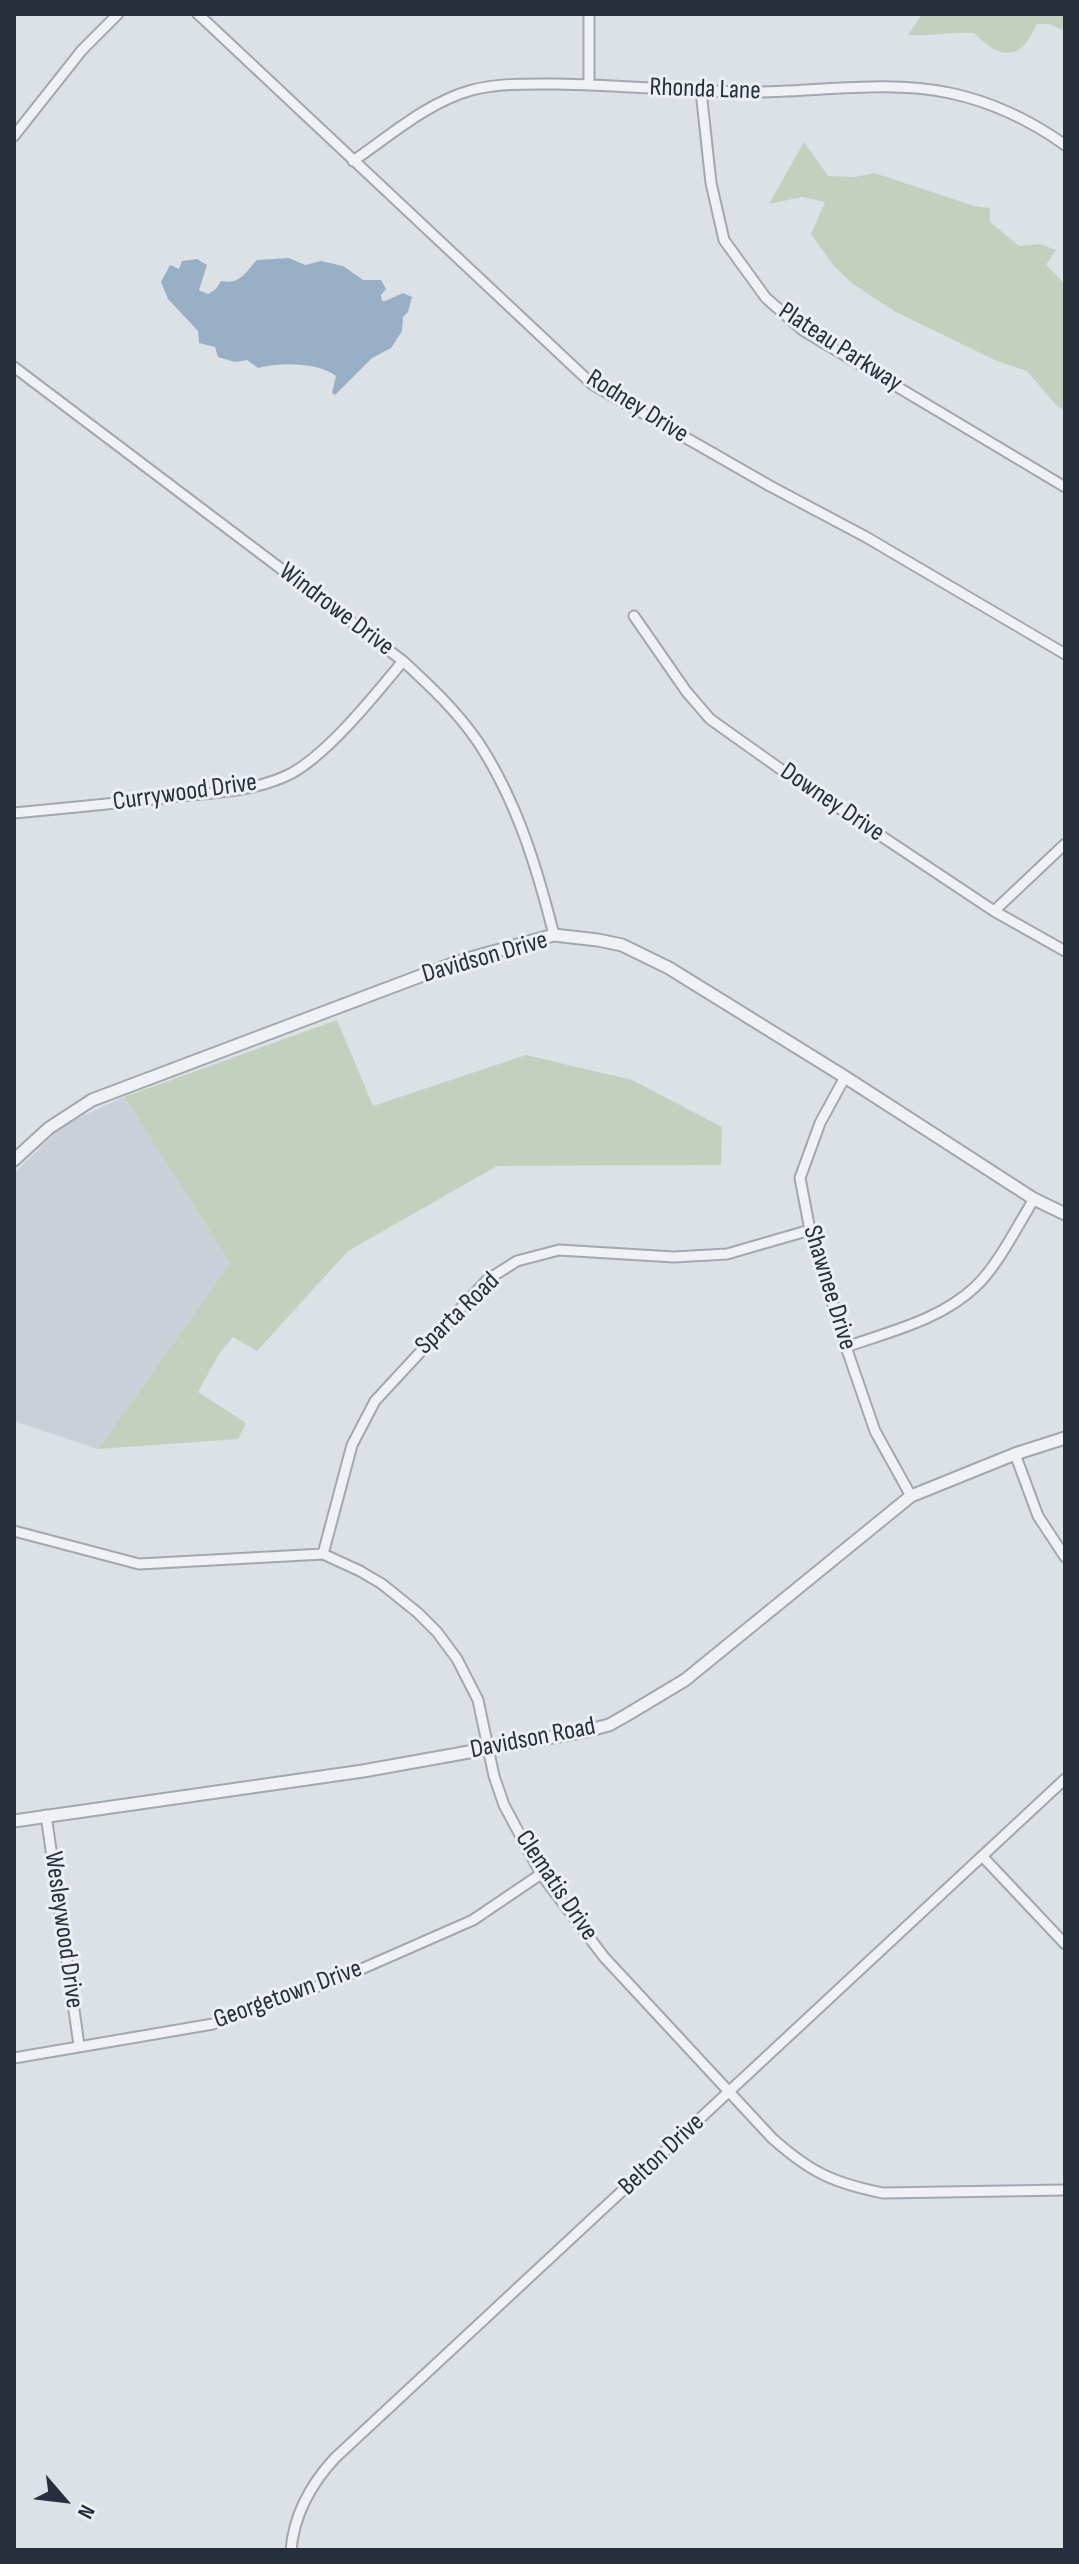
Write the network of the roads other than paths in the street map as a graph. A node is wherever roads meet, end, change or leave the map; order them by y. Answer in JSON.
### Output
{"nodes":[{"id":1,"x":118,"y":14,"type":"edge"},
{"id":2,"x":198,"y":14,"type":"edge"},
{"id":3,"x":589,"y":14,"type":"edge"},
{"id":4,"x":589,"y":84,"type":"junction"},
{"id":5,"x":701,"y":91,"type":"junction"},
{"id":6,"x":14,"y":136,"type":"edge"},
{"id":7,"x":1065,"y":145,"type":"edge"},
{"id":8,"x":353,"y":161,"type":"junction"},
{"id":9,"x":14,"y":367,"type":"edge"},
{"id":10,"x":1065,"y":487,"type":"edge"},
{"id":11,"x":634,"y":616,"type":"dead end"},
{"id":12,"x":1065,"y":654,"type":"edge"},
{"id":13,"x":403,"y":661,"type":"junction"},
{"id":14,"x":14,"y":813,"type":"edge"},
{"id":15,"x":1065,"y":844,"type":"edge"},
{"id":16,"x":994,"y":911,"type":"junction"},
{"id":17,"x":554,"y":935,"type":"junction"},
{"id":18,"x":1065,"y":951,"type":"edge"},
{"id":19,"x":845,"y":1077,"type":"junction"},
{"id":20,"x":14,"y":1160,"type":"edge"},
{"id":21,"x":1034,"y":1199,"type":"junction"},
{"id":22,"x":1065,"y":1214,"type":"edge"},
{"id":23,"x":810,"y":1230,"type":"junction"},
{"id":24,"x":846,"y":1347,"type":"junction"},
{"id":25,"x":1065,"y":1438,"type":"edge"},
{"id":26,"x":1015,"y":1454,"type":"junction"},
{"id":27,"x":911,"y":1496,"type":"junction"},
{"id":28,"x":14,"y":1531,"type":"edge"},
{"id":29,"x":323,"y":1554,"type":"junction"},
{"id":30,"x":1065,"y":1557,"type":"edge"},
{"id":31,"x":489,"y":1748,"type":"junction"},
{"id":32,"x":1065,"y":1779,"type":"edge"},
{"id":33,"x":46,"y":1815,"type":"junction"},
{"id":34,"x":14,"y":1821,"type":"edge"},
{"id":35,"x":983,"y":1857,"type":"junction"},
{"id":36,"x":541,"y":1874,"type":"junction"},
{"id":37,"x":1065,"y":1944,"type":"edge"},
{"id":38,"x":79,"y":2045,"type":"junction"},
{"id":39,"x":14,"y":2058,"type":"edge"},
{"id":40,"x":729,"y":2094,"type":"junction"},
{"id":41,"x":1065,"y":2190,"type":"edge"},
{"id":42,"x":291,"y":2550,"type":"edge"}],
"edges":[{"from":1,"to":6,"type":"street"},
{"from":2,"to":8,"type":"street","name":"Rodney Drive"},
{"from":3,"to":4,"type":"street"},
{"from":4,"to":5,"type":"street","name":"Rhonda Lane"},
{"from":4,"to":8,"type":"street","name":"Rhonda Lane"},
{"from":5,"to":7,"type":"street","name":"Rhonda Lane"},
{"from":5,"to":10,"type":"street","name":"Plateau Parkway"},
{"from":8,"to":12,"type":"street","name":"Rodney Drive"},
{"from":9,"to":13,"type":"street","name":"Windrowe Drive"},
{"from":11,"to":16,"type":"street","name":"Downey Drive"},
{"from":13,"to":14,"type":"street","name":"Currywood Drive"},
{"from":13,"to":17,"type":"street","name":"Windrowe Drive"},
{"from":15,"to":16,"type":"street"},
{"from":16,"to":18,"type":"street","name":"Downey Drive"},
{"from":17,"to":19,"type":"street","name":"Davidson Drive"},
{"from":17,"to":20,"type":"street","name":"Davidson Drive"},
{"from":19,"to":21,"type":"street","name":"Davidson Drive"},
{"from":19,"to":23,"type":"street","name":"Shawnee Drive"},
{"from":21,"to":22,"type":"street","name":"Davidson Drive"},
{"from":21,"to":24,"type":"street"},
{"from":23,"to":24,"type":"street","name":"Shawnee Drive"},
{"from":23,"to":29,"type":"street","name":"Sparta Road"},
{"from":24,"to":27,"type":"street","name":"Shawnee Drive"},
{"from":25,"to":26,"type":"street","name":"Davidson Road"},
{"from":26,"to":27,"type":"street","name":"Davidson Road"},
{"from":26,"to":30,"type":"street"},
{"from":27,"to":31,"type":"street","name":"Davidson Road"},
{"from":28,"to":29,"type":"street","name":"Clematis Drive"},
{"from":29,"to":31,"type":"street","name":"Clematis Drive"},
{"from":31,"to":33,"type":"street","name":"Davidson Road"},
{"from":31,"to":36,"type":"street","name":"Clematis Drive"},
{"from":32,"to":35,"type":"street","name":"Belton Drive"},
{"from":33,"to":34,"type":"street","name":"Davidson Road"},
{"from":33,"to":38,"type":"street","name":"Wesleywood Drive"},
{"from":35,"to":37,"type":"street"},
{"from":35,"to":40,"type":"street","name":"Belton Drive"},
{"from":36,"to":38,"type":"street","name":"Georgetown Drive"},
{"from":36,"to":40,"type":"street","name":"Clematis Drive"},
{"from":38,"to":39,"type":"street","name":"Georgetown Drive"},
{"from":40,"to":41,"type":"street","name":"Clematis Drive"},
{"from":40,"to":42,"type":"street","name":"Belton Drive"}]}
